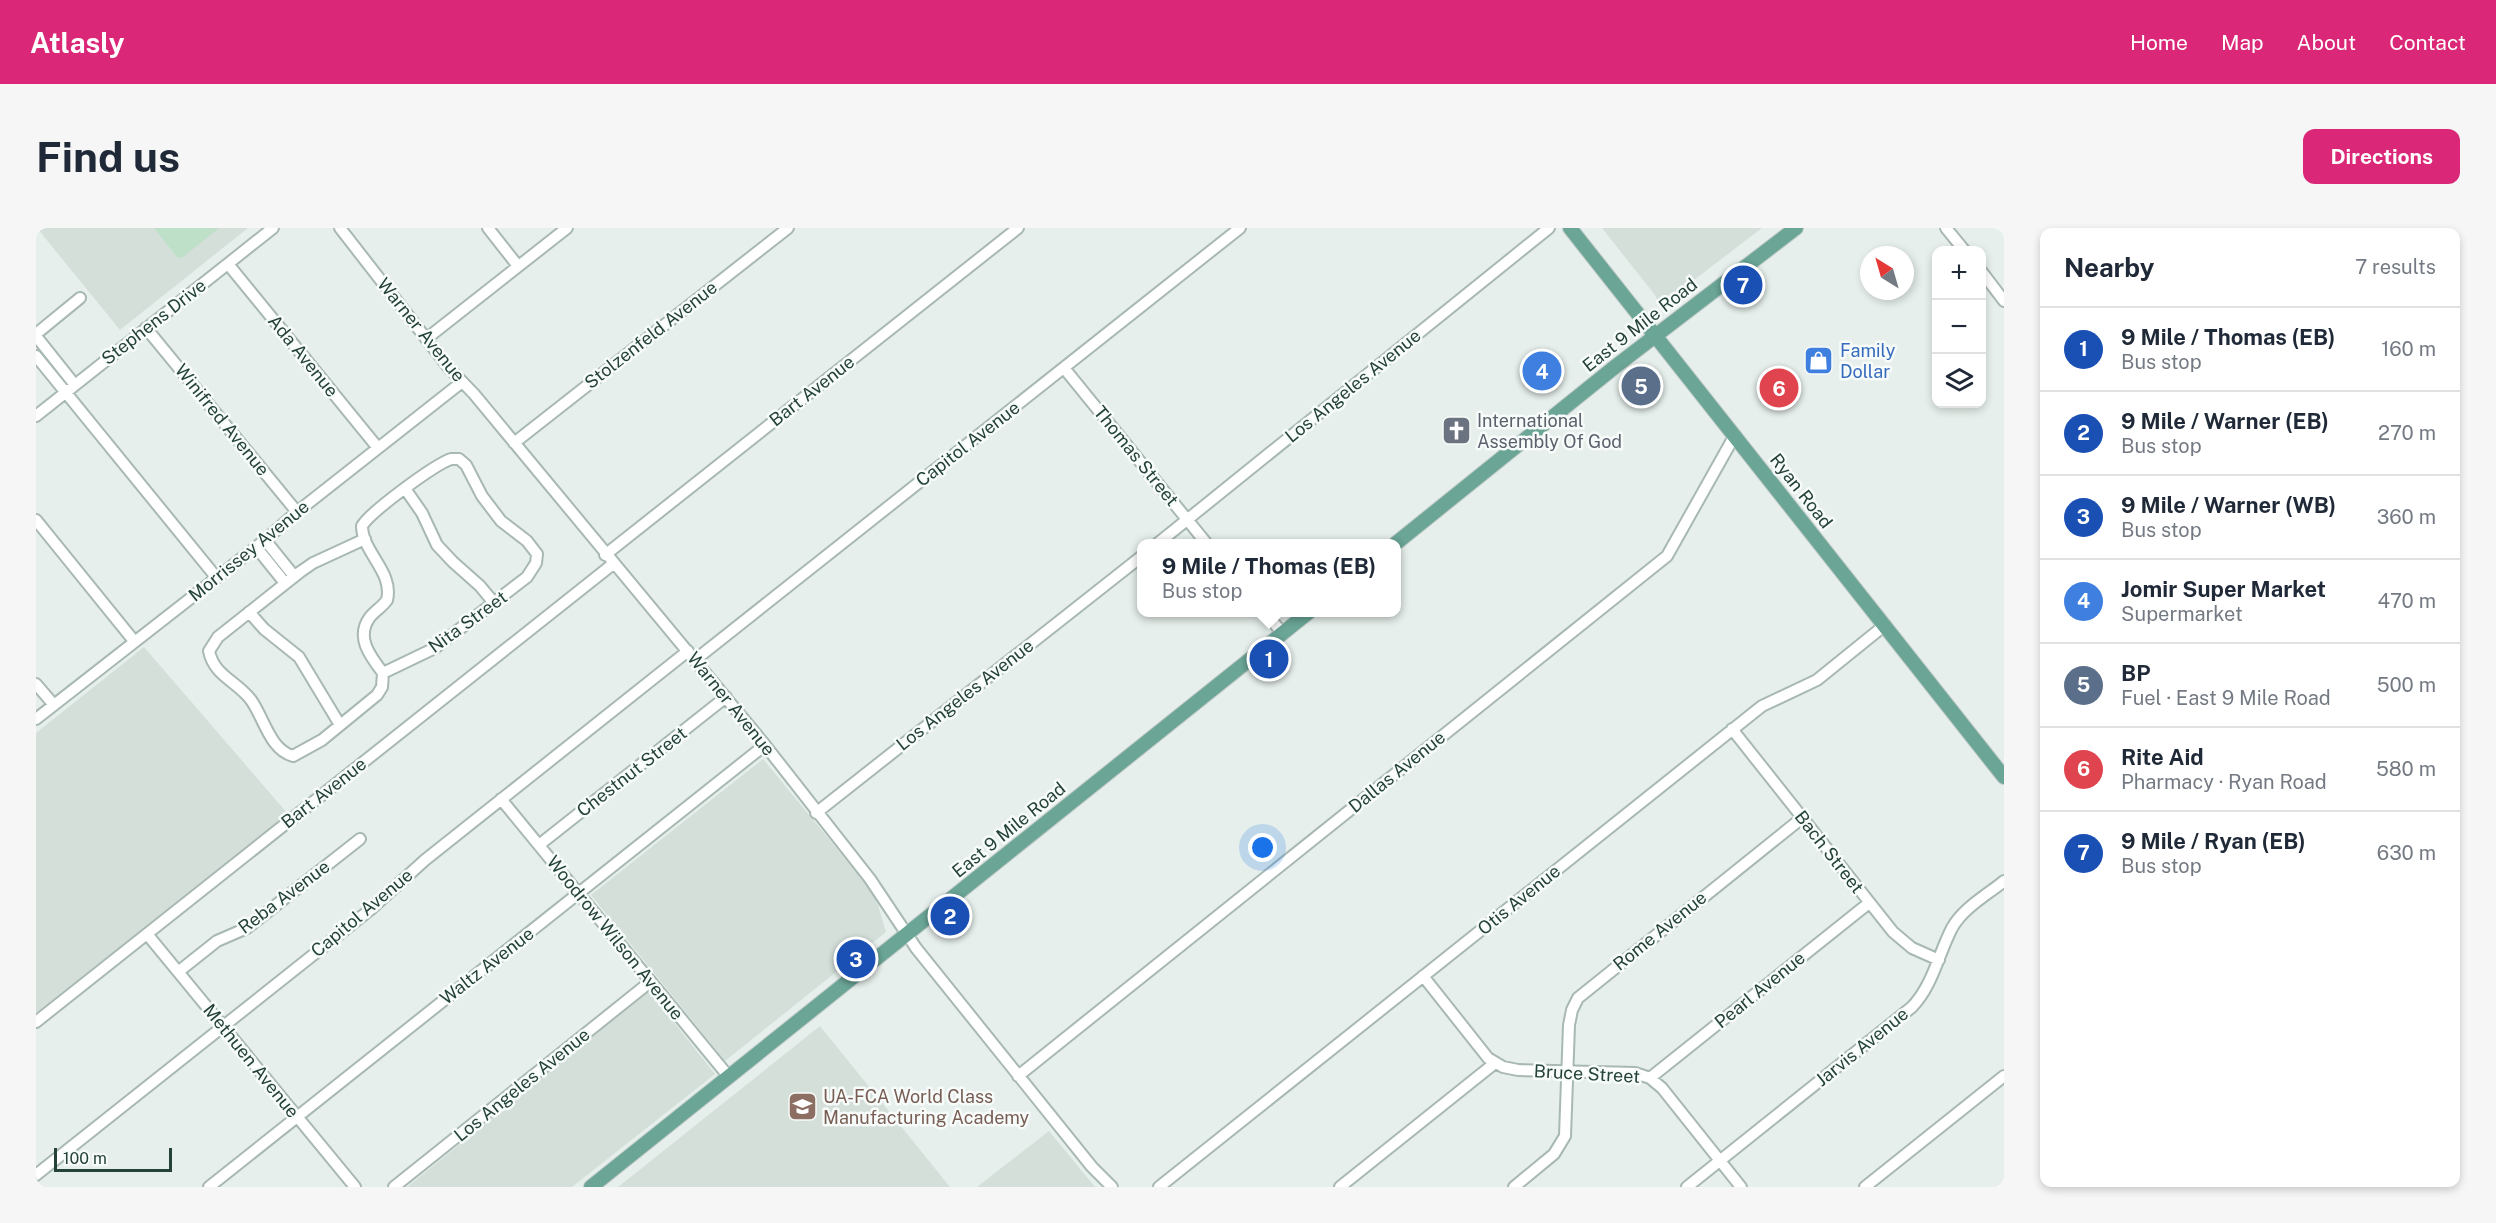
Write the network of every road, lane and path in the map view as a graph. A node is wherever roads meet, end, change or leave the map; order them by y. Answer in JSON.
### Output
{"nodes":[{"id":1,"x":273,"y":228,"type":"edge"},
{"id":2,"x":340,"y":228,"type":"edge"},
{"id":3,"x":488,"y":228,"type":"edge"},
{"id":4,"x":567,"y":228,"type":"edge"},
{"id":5,"x":788,"y":228,"type":"edge"},
{"id":6,"x":1018,"y":228,"type":"edge"},
{"id":7,"x":1240,"y":228,"type":"edge"},
{"id":8,"x":1549,"y":228,"type":"edge"},
{"id":9,"x":1570,"y":228,"type":"edge"},
{"id":10,"x":1796,"y":228,"type":"edge"},
{"id":11,"x":1946,"y":228,"type":"edge"},
{"id":12,"x":1961,"y":246,"type":"edge"},
{"id":13,"x":228,"y":264,"type":"junction"},
{"id":14,"x":518,"y":266,"type":"junction"},
{"id":15,"x":1986,"y":277,"type":"edge"},
{"id":16,"x":80,"y":298,"type":"dead end"},
{"id":17,"x":2004,"y":301,"type":"edge"},
{"id":18,"x":146,"y":328,"type":"junction"},
{"id":19,"x":36,"y":335,"type":"edge"},
{"id":20,"x":1656,"y":335,"type":"junction"},
{"id":21,"x":426,"y":339,"type":"junction"},
{"id":22,"x":46,"y":348,"type":"junction"},
{"id":23,"x":36,"y":356,"type":"edge"},
{"id":24,"x":1064,"y":368,"type":"junction"},
{"id":25,"x":462,"y":382,"type":"junction"},
{"id":26,"x":75,"y":385,"type":"junction"},
{"id":27,"x":65,"y":393,"type":"junction"},
{"id":28,"x":36,"y":416,"type":"edge"},
{"id":29,"x":1735,"y":435,"type":"junction"},
{"id":30,"x":514,"y":443,"type":"junction"},
{"id":31,"x":378,"y":448,"type":"junction"},
{"id":32,"x":406,"y":490,"type":"junction"},
{"id":33,"x":297,"y":512,"type":"junction"},
{"id":34,"x":1187,"y":519,"type":"junction"},
{"id":35,"x":36,"y":520,"type":"edge"},
{"id":36,"x":365,"y":538,"type":"junction"},
{"id":37,"x":1162,"y":539,"type":"edge"},
{"id":38,"x":1204,"y":539,"type":"edge"},
{"id":39,"x":1400,"y":539,"type":"edge"},
{"id":40,"x":260,"y":544,"type":"junction"},
{"id":41,"x":606,"y":555,"type":"junction"},
{"id":42,"x":1137,"y":560,"type":"edge"},
{"id":43,"x":613,"y":564,"type":"junction"},
{"id":44,"x":216,"y":577,"type":"junction"},
{"id":45,"x":290,"y":580,"type":"junction"},
{"id":46,"x":494,"y":603,"type":"junction"},
{"id":47,"x":249,"y":612,"type":"junction"},
{"id":48,"x":1269,"y":617,"type":"edge"},
{"id":49,"x":1303,"y":617,"type":"edge"},
{"id":50,"x":1885,"y":625,"type":"junction"},
{"id":51,"x":1283,"y":634,"type":"junction"},
{"id":52,"x":134,"y":641,"type":"junction"},
{"id":53,"x":692,"y":656,"type":"junction"},
{"id":54,"x":382,"y":673,"type":"junction"},
{"id":55,"x":36,"y":684,"type":"edge"},
{"id":56,"x":726,"y":698,"type":"junction"},
{"id":57,"x":54,"y":705,"type":"junction"},
{"id":58,"x":36,"y":719,"type":"edge"},
{"id":59,"x":340,"y":725,"type":"junction"},
{"id":60,"x":1732,"y":729,"type":"junction"},
{"id":61,"x":765,"y":745,"type":"junction"},
{"id":62,"x":2004,"y":777,"type":"edge"},
{"id":63,"x":501,"y":800,"type":"junction"},
{"id":64,"x":816,"y":813,"type":"junction"},
{"id":65,"x":1802,"y":818,"type":"junction"},
{"id":66,"x":360,"y":839,"type":"dead end"},
{"id":67,"x":539,"y":845,"type":"junction"},
{"id":68,"x":2004,"y":881,"type":"edge"},
{"id":69,"x":578,"y":893,"type":"junction"},
{"id":70,"x":1869,"y":903,"type":"junction"},
{"id":71,"x":147,"y":934,"type":"junction"},
{"id":72,"x":908,"y":935,"type":"junction"},
{"id":73,"x":1938,"y":960,"type":"junction"},
{"id":74,"x":178,"y":972,"type":"junction"},
{"id":75,"x":1423,"y":976,"type":"junction"},
{"id":76,"x":650,"y":982,"type":"junction"},
{"id":77,"x":36,"y":1022,"type":"edge"},
{"id":78,"x":222,"y":1026,"type":"junction"},
{"id":79,"x":1495,"y":1063,"type":"junction"},
{"id":80,"x":1568,"y":1071,"type":"junction"},
{"id":81,"x":1018,"y":1076,"type":"junction"},
{"id":82,"x":2004,"y":1076,"type":"edge"},
{"id":83,"x":729,"y":1077,"type":"junction"},
{"id":84,"x":1650,"y":1078,"type":"junction"},
{"id":85,"x":297,"y":1117,"type":"junction"},
{"id":86,"x":1720,"y":1160,"type":"junction"},
{"id":87,"x":36,"y":1175,"type":"edge"},
{"id":88,"x":209,"y":1187,"type":"edge"},
{"id":89,"x":355,"y":1187,"type":"edge"},
{"id":90,"x":394,"y":1187,"type":"edge"},
{"id":91,"x":591,"y":1187,"type":"edge"},
{"id":92,"x":1112,"y":1187,"type":"edge"},
{"id":93,"x":1159,"y":1187,"type":"edge"},
{"id":94,"x":1340,"y":1187,"type":"edge"},
{"id":95,"x":1514,"y":1187,"type":"edge"},
{"id":96,"x":1687,"y":1187,"type":"edge"},
{"id":97,"x":1741,"y":1187,"type":"edge"},
{"id":98,"x":1865,"y":1187,"type":"edge"}],
"edges":[{"from":1,"to":13,"type":"street","name":"Stephens Drive"},
{"from":2,"to":21,"type":"street","name":"Warner Avenue"},
{"from":3,"to":14,"type":"street"},
{"from":4,"to":14,"type":"street"},
{"from":5,"to":30,"type":"street","name":"Stolzenfeld Avenue"},
{"from":6,"to":41,"type":"street","name":"Bart Avenue"},
{"from":7,"to":24,"type":"street","name":"Capitol Avenue"},
{"from":8,"to":34,"type":"street","name":"Los Angeles Avenue"},
{"from":9,"to":20,"type":"main road","name":"Ryan Road"},
{"from":10,"to":20,"type":"main road","name":"East 9 Mile Road"},
{"from":11,"to":12,"type":"street"},
{"from":13,"to":18,"type":"street","name":"Stephens Drive"},
{"from":13,"to":31,"type":"street","name":"Ada Avenue"},
{"from":14,"to":21,"type":"street"},
{"from":15,"to":17,"type":"street"},
{"from":16,"to":19,"type":"street"},
{"from":18,"to":26,"type":"street","name":"Stephens Drive"},
{"from":18,"to":33,"type":"street","name":"Winifred Avenue"},
{"from":19,"to":22,"type":"street"},
{"from":20,"to":29,"type":"main road","name":"Ryan Road"},
{"from":20,"to":39,"type":"main road","name":"East 9 Mile Road"},
{"from":21,"to":25,"type":"street","name":"Warner Avenue"},
{"from":22,"to":23,"type":"street"},
{"from":22,"to":26,"type":"street"},
{"from":23,"to":27,"type":"street"},
{"from":24,"to":34,"type":"street","name":"Thomas Street"},
{"from":24,"to":53,"type":"street","name":"Capitol Avenue"},
{"from":25,"to":30,"type":"street","name":"Warner Avenue"},
{"from":25,"to":31,"type":"street","name":"Morrissey Avenue"},
{"from":26,"to":27,"type":"street","name":"Stephens Drive"},
{"from":27,"to":28,"type":"street","name":"Stephens Drive"},
{"from":27,"to":44,"type":"street"},
{"from":29,"to":50,"type":"main road","name":"Ryan Road"},
{"from":29,"to":81,"type":"street","name":"Dallas Avenue"},
{"from":30,"to":41,"type":"street","name":"Warner Avenue"},
{"from":31,"to":33,"type":"street","name":"Morrissey Avenue"},
{"from":32,"to":36,"type":"street"},
{"from":32,"to":46,"type":"street"},
{"from":32,"to":46,"type":"street","name":"Nita Street"},
{"from":33,"to":40,"type":"street","name":"Morrissey Avenue"},
{"from":34,"to":37,"type":"street","name":"Los Angeles Avenue"},
{"from":34,"to":38,"type":"street","name":"Thomas Street"},
{"from":35,"to":52,"type":"street"},
{"from":36,"to":45,"type":"street"},
{"from":36,"to":54,"type":"street"},
{"from":40,"to":44,"type":"street","name":"Morrissey Avenue"},
{"from":40,"to":45,"type":"street"},
{"from":41,"to":43,"type":"street","name":"Warner Avenue"},
{"from":42,"to":64,"type":"street","name":"Los Angeles Avenue"},
{"from":43,"to":53,"type":"street","name":"Warner Avenue"},
{"from":43,"to":71,"type":"street","name":"Bart Avenue"},
{"from":44,"to":52,"type":"street","name":"Morrissey Avenue"},
{"from":45,"to":47,"type":"street"},
{"from":46,"to":54,"type":"street","name":"Nita Street"},
{"from":47,"to":59,"type":"street"},
{"from":47,"to":59,"type":"street"},
{"from":48,"to":51,"type":"street"},
{"from":49,"to":51,"type":"main road","name":"East 9 Mile Road"},
{"from":50,"to":60,"type":"street","name":"Otis Avenue"},
{"from":50,"to":62,"type":"main road","name":"Ryan Road"},
{"from":51,"to":72,"type":"main road","name":"East 9 Mile Road"},
{"from":52,"to":57,"type":"street","name":"Morrissey Avenue"},
{"from":53,"to":56,"type":"street","name":"Warner Avenue"},
{"from":53,"to":63,"type":"street","name":"Capitol Avenue"},
{"from":54,"to":59,"type":"street"},
{"from":55,"to":57,"type":"street"},
{"from":56,"to":61,"type":"street","name":"Warner Avenue"},
{"from":56,"to":67,"type":"street","name":"Chestnut Street"},
{"from":57,"to":58,"type":"street","name":"Morrissey Avenue"},
{"from":60,"to":65,"type":"street","name":"Bach Street"},
{"from":60,"to":75,"type":"street","name":"Otis Avenue"},
{"from":61,"to":64,"type":"street","name":"Warner Avenue"},
{"from":61,"to":69,"type":"street","name":"Waltz Avenue"},
{"from":63,"to":67,"type":"street","name":"Woodrow Wilson Avenue"},
{"from":63,"to":78,"type":"street","name":"Capitol Avenue"},
{"from":64,"to":72,"type":"street","name":"Warner Avenue"},
{"from":65,"to":70,"type":"street","name":"Bach Street"},
{"from":65,"to":80,"type":"street","name":"Rome Avenue"},
{"from":66,"to":74,"type":"street","name":"Reba Avenue"},
{"from":67,"to":69,"type":"street","name":"Woodrow Wilson Avenue"},
{"from":68,"to":73,"type":"street","name":"Jarvis Avenue"},
{"from":69,"to":76,"type":"street","name":"Woodrow Wilson Avenue"},
{"from":69,"to":85,"type":"street","name":"Waltz Avenue"},
{"from":70,"to":73,"type":"street","name":"Bach Street"},
{"from":70,"to":84,"type":"street","name":"Pearl Avenue"},
{"from":71,"to":74,"type":"street","name":"Methuen Avenue"},
{"from":71,"to":77,"type":"street","name":"Bart Avenue"},
{"from":72,"to":81,"type":"street","name":"Warner Avenue"},
{"from":72,"to":83,"type":"main road","name":"East 9 Mile Road"},
{"from":73,"to":86,"type":"street","name":"Jarvis Avenue"},
{"from":74,"to":78,"type":"street","name":"Methuen Avenue"},
{"from":75,"to":79,"type":"street"},
{"from":75,"to":93,"type":"street","name":"Otis Avenue"},
{"from":76,"to":83,"type":"street","name":"Woodrow Wilson Avenue"},
{"from":76,"to":90,"type":"street","name":"Los Angeles Avenue"},
{"from":78,"to":85,"type":"street","name":"Methuen Avenue"},
{"from":78,"to":87,"type":"street","name":"Capitol Avenue"},
{"from":79,"to":80,"type":"street","name":"Bruce Street"},
{"from":79,"to":94,"type":"street"},
{"from":80,"to":84,"type":"street","name":"Bruce Street"},
{"from":80,"to":95,"type":"street"},
{"from":81,"to":92,"type":"street","name":"Warner Avenue"},
{"from":82,"to":98,"type":"street"},
{"from":83,"to":91,"type":"main road","name":"East 9 Mile Road"},
{"from":84,"to":86,"type":"street","name":"Bruce Street"},
{"from":85,"to":88,"type":"street","name":"Waltz Avenue"},
{"from":85,"to":89,"type":"street","name":"Methuen Avenue"},
{"from":86,"to":96,"type":"street","name":"Jarvis Avenue"},
{"from":86,"to":97,"type":"street","name":"Bruce Street"}]}
